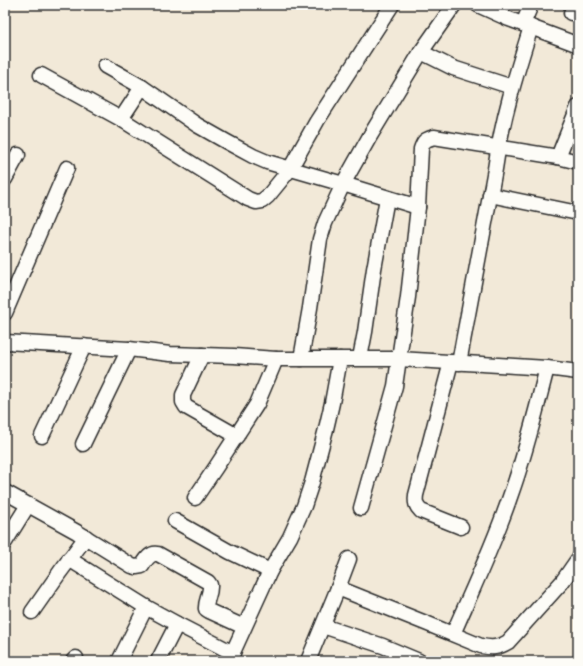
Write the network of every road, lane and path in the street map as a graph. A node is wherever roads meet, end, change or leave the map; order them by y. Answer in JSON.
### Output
{"nodes":[{"id":1,"x":392,"y":5,"type":"edge"},
{"id":2,"x":454,"y":5,"type":"edge"},
{"id":3,"x":478,"y":5,"type":"edge"},
{"id":4,"x":531,"y":5,"type":"edge"},
{"id":5,"x":527,"y":26,"type":"junction"},
{"id":6,"x":576,"y":44,"type":"dead end"},
{"id":7,"x":421,"y":52,"type":"junction"},
{"id":8,"x":105,"y":66,"type":"dead end"},
{"id":9,"x":41,"y":75,"type":"dead end"},
{"id":10,"x":512,"y":87,"type":"junction"},
{"id":11,"x":142,"y":88,"type":"junction"},
{"id":12,"x":578,"y":107,"type":"edge"},
{"id":13,"x":121,"y":119,"type":"junction"},
{"id":14,"x":498,"y":148,"type":"junction"},
{"id":15,"x":18,"y":155,"type":"dead end"},
{"id":16,"x":558,"y":157,"type":"junction"},
{"id":17,"x":578,"y":162,"type":"edge"},
{"id":18,"x":68,"y":168,"type":"dead end"},
{"id":19,"x":290,"y":169,"type":"junction"},
{"id":20,"x":5,"y":179,"type":"edge"},
{"id":21,"x":343,"y":184,"type":"junction"},
{"id":22,"x":490,"y":195,"type":"junction"},
{"id":23,"x":387,"y":198,"type":"junction"},
{"id":24,"x":418,"y":207,"type":"junction"},
{"id":25,"x":578,"y":213,"type":"edge"},
{"id":26,"x":5,"y":313,"type":"edge"},
{"id":27,"x":5,"y":342,"type":"edge"},
{"id":28,"x":84,"y":346,"type":"junction"},
{"id":29,"x":129,"y":349,"type":"junction"},
{"id":30,"x":202,"y":355,"type":"junction"},
{"id":31,"x":360,"y":358,"type":"junction"},
{"id":32,"x":276,"y":359,"type":"junction"},
{"id":33,"x":301,"y":359,"type":"junction"},
{"id":34,"x":340,"y":359,"type":"junction"},
{"id":35,"x":399,"y":359,"type":"junction"},
{"id":36,"x":455,"y":363,"type":"junction"},
{"id":37,"x":548,"y":368,"type":"junction"},
{"id":38,"x":578,"y":372,"type":"edge"},
{"id":39,"x":42,"y":436,"type":"dead end"},
{"id":40,"x":237,"y":436,"type":"junction"},
{"id":41,"x":83,"y":444,"type":"dead end"},
{"id":42,"x":5,"y":492,"type":"edge"},
{"id":43,"x":195,"y":498,"type":"dead end"},
{"id":44,"x":28,"y":505,"type":"junction"},
{"id":45,"x":361,"y":508,"type":"dead end"},
{"id":46,"x":175,"y":521,"type":"dead end"},
{"id":47,"x":461,"y":527,"type":"dead end"},
{"id":48,"x":86,"y":537,"type":"junction"},
{"id":49,"x":5,"y":542,"type":"edge"},
{"id":50,"x":69,"y":559,"type":"junction"},
{"id":51,"x":349,"y":559,"type":"dead end"},
{"id":52,"x":578,"y":559,"type":"edge"},
{"id":53,"x":270,"y":571,"type":"junction"},
{"id":54,"x":338,"y":588,"type":"junction"},
{"id":55,"x":146,"y":607,"type":"junction"},
{"id":56,"x":32,"y":612,"type":"dead end"},
{"id":57,"x":176,"y":624,"type":"junction"},
{"id":58,"x":323,"y":626,"type":"junction"},
{"id":59,"x":244,"y":627,"type":"junction"},
{"id":60,"x":453,"y":634,"type":"junction"},
{"id":61,"x":231,"y":657,"type":"edge"},
{"id":62,"x":119,"y":661,"type":"edge"},
{"id":63,"x":158,"y":661,"type":"edge"},
{"id":64,"x":308,"y":661,"type":"edge"},
{"id":65,"x":419,"y":661,"type":"edge"}],
"edges":[{"from":1,"to":19,"type":"street"},
{"from":2,"to":7,"type":"street"},
{"from":3,"to":5,"type":"street"},
{"from":4,"to":5,"type":"street"},
{"from":5,"to":6,"type":"street"},
{"from":5,"to":10,"type":"street"},
{"from":7,"to":10,"type":"street"},
{"from":7,"to":21,"type":"street"},
{"from":8,"to":11,"type":"street"},
{"from":9,"to":13,"type":"street"},
{"from":10,"to":14,"type":"street"},
{"from":11,"to":13,"type":"street"},
{"from":11,"to":19,"type":"street"},
{"from":12,"to":16,"type":"street"},
{"from":13,"to":19,"type":"street"},
{"from":14,"to":16,"type":"street"},
{"from":14,"to":22,"type":"street"},
{"from":14,"to":24,"type":"street"},
{"from":15,"to":20,"type":"street"},
{"from":16,"to":17,"type":"street"},
{"from":18,"to":26,"type":"street"},
{"from":19,"to":21,"type":"street"},
{"from":21,"to":23,"type":"street"},
{"from":21,"to":33,"type":"street"},
{"from":22,"to":25,"type":"street"},
{"from":22,"to":36,"type":"street"},
{"from":23,"to":24,"type":"street"},
{"from":23,"to":31,"type":"street"},
{"from":24,"to":35,"type":"street"},
{"from":27,"to":28,"type":"street"},
{"from":28,"to":29,"type":"street"},
{"from":28,"to":39,"type":"street"},
{"from":29,"to":30,"type":"street"},
{"from":29,"to":41,"type":"street"},
{"from":30,"to":32,"type":"street"},
{"from":30,"to":40,"type":"street"},
{"from":31,"to":34,"type":"street"},
{"from":31,"to":35,"type":"street"},
{"from":32,"to":33,"type":"street"},
{"from":32,"to":40,"type":"street"},
{"from":33,"to":34,"type":"street"},
{"from":34,"to":53,"type":"street"},
{"from":35,"to":36,"type":"street"},
{"from":35,"to":45,"type":"street"},
{"from":36,"to":37,"type":"street"},
{"from":36,"to":47,"type":"street"},
{"from":37,"to":38,"type":"street"},
{"from":37,"to":60,"type":"street"},
{"from":40,"to":43,"type":"street"},
{"from":42,"to":44,"type":"street"},
{"from":44,"to":48,"type":"street"},
{"from":44,"to":49,"type":"street"},
{"from":46,"to":53,"type":"street"},
{"from":48,"to":50,"type":"street"},
{"from":48,"to":59,"type":"street"},
{"from":50,"to":55,"type":"street"},
{"from":50,"to":56,"type":"street"},
{"from":51,"to":54,"type":"street"},
{"from":52,"to":60,"type":"street"},
{"from":53,"to":59,"type":"street"},
{"from":54,"to":58,"type":"street"},
{"from":54,"to":60,"type":"street"},
{"from":55,"to":57,"type":"street"},
{"from":55,"to":62,"type":"street"},
{"from":57,"to":61,"type":"street"},
{"from":57,"to":63,"type":"street"},
{"from":58,"to":64,"type":"street"},
{"from":58,"to":65,"type":"street"},
{"from":59,"to":61,"type":"street"}]}
